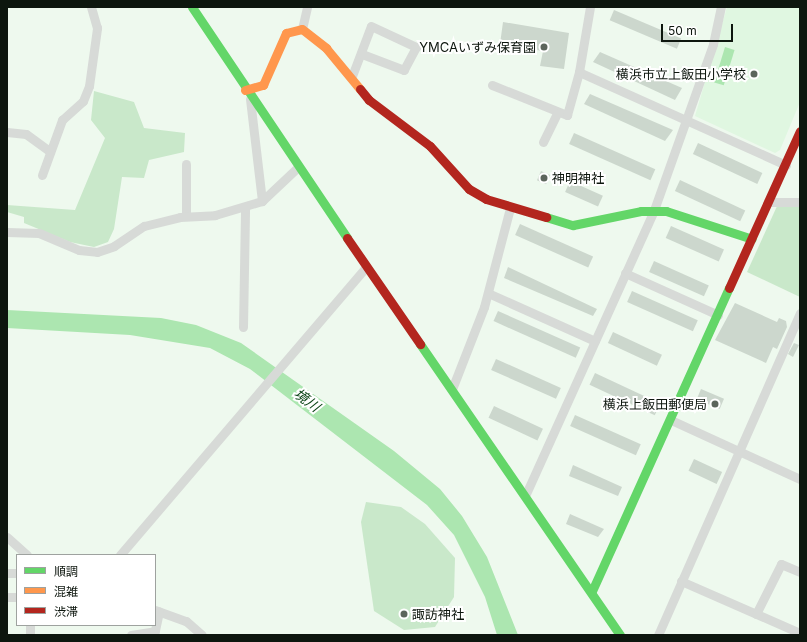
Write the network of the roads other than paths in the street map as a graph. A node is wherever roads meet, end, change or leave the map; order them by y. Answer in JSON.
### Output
{"nodes":[{"id":1,"x":91,"y":7,"type":"edge"},
{"id":2,"x":192,"y":7,"type":"edge"},
{"id":3,"x":307,"y":7,"type":"edge"},
{"id":4,"x":590,"y":7,"type":"edge"},
{"id":5,"x":721,"y":7,"type":"edge"},
{"id":6,"x":302,"y":29,"type":"junction"},
{"id":7,"x":362,"y":54,"type":"junction"},
{"id":8,"x":579,"y":72,"type":"junction"},
{"id":9,"x":352,"y":76,"type":"junction"},
{"id":10,"x":492,"y":85,"type":"dead end"},
{"id":11,"x":247,"y":94,"type":"junction"},
{"id":12,"x":557,"y":113,"type":"junction"},
{"id":13,"x":686,"y":120,"type":"junction"},
{"id":14,"x":800,"y":131,"type":"edge"},
{"id":15,"x":7,"y":132,"type":"edge"},
{"id":16,"x":543,"y":142,"type":"dead end"},
{"id":17,"x":49,"y":151,"type":"junction"},
{"id":18,"x":186,"y":164,"type":"dead end"},
{"id":19,"x":786,"y":164,"type":"junction"},
{"id":20,"x":298,"y":167,"type":"junction"},
{"id":21,"x":42,"y":174,"type":"dead end"},
{"id":22,"x":262,"y":201,"type":"junction"},
{"id":23,"x":768,"y":202,"type":"junction"},
{"id":24,"x":800,"y":202,"type":"edge"},
{"id":25,"x":245,"y":207,"type":"junction"},
{"id":26,"x":510,"y":208,"type":"junction"},
{"id":27,"x":654,"y":210,"type":"junction"},
{"id":28,"x":186,"y":216,"type":"junction"},
{"id":29,"x":7,"y":232,"type":"edge"},
{"id":30,"x":752,"y":239,"type":"junction"},
{"id":31,"x":366,"y":267,"type":"junction"},
{"id":32,"x":625,"y":273,"type":"junction"},
{"id":33,"x":488,"y":293,"type":"junction"},
{"id":34,"x":800,"y":313,"type":"edge"},
{"id":35,"x":718,"y":315,"type":"junction"},
{"id":36,"x":243,"y":327,"type":"dead end"},
{"id":37,"x":595,"y":341,"type":"junction"},
{"id":38,"x":452,"y":390,"type":"junction"},
{"id":39,"x":671,"y":420,"type":"junction"},
{"id":40,"x":738,"y":451,"type":"junction"},
{"id":41,"x":800,"y":479,"type":"edge"},
{"id":42,"x":525,"y":496,"type":"junction"},
{"id":43,"x":7,"y":537,"type":"edge"},
{"id":44,"x":26,"y":554,"type":"edge"},
{"id":45,"x":121,"y":554,"type":"edge"},
{"id":46,"x":800,"y":572,"type":"edge"},
{"id":47,"x":681,"y":581,"type":"junction"},
{"id":48,"x":592,"y":591,"type":"junction"},
{"id":49,"x":157,"y":611,"type":"edge"},
{"id":50,"x":756,"y":614,"type":"junction"},
{"id":51,"x":154,"y":633,"type":"edge"},
{"id":52,"x":800,"y":633,"type":"edge"},
{"id":53,"x":131,"y":635,"type":"edge"},
{"id":54,"x":202,"y":635,"type":"edge"},
{"id":55,"x":620,"y":635,"type":"edge"},
{"id":56,"x":658,"y":635,"type":"edge"}],
"edges":[{"from":1,"to":17,"type":"street"},
{"from":2,"to":11,"type":"street"},
{"from":3,"to":6,"type":"street"},
{"from":4,"to":8,"type":"street"},
{"from":5,"to":13,"type":"street"},
{"from":6,"to":9,"type":"street"},
{"from":6,"to":11,"type":"street"},
{"from":7,"to":7,"type":"street"},
{"from":7,"to":9,"type":"street"},
{"from":8,"to":12,"type":"street"},
{"from":8,"to":13,"type":"street"},
{"from":9,"to":26,"type":"street"},
{"from":10,"to":12,"type":"street"},
{"from":11,"to":20,"type":"street"},
{"from":11,"to":22,"type":"street"},
{"from":12,"to":16,"type":"street"},
{"from":13,"to":19,"type":"street"},
{"from":13,"to":27,"type":"street"},
{"from":14,"to":19,"type":"street"},
{"from":15,"to":17,"type":"street"},
{"from":17,"to":21,"type":"street"},
{"from":18,"to":28,"type":"street"},
{"from":19,"to":23,"type":"street"},
{"from":20,"to":22,"type":"street"},
{"from":20,"to":31,"type":"street"},
{"from":22,"to":25,"type":"street"},
{"from":23,"to":24,"type":"street"},
{"from":23,"to":30,"type":"street"},
{"from":25,"to":28,"type":"street"},
{"from":25,"to":36,"type":"street"},
{"from":26,"to":27,"type":"street"},
{"from":26,"to":33,"type":"street"},
{"from":27,"to":30,"type":"street"},
{"from":27,"to":32,"type":"street"},
{"from":28,"to":29,"type":"street"},
{"from":30,"to":35,"type":"street"},
{"from":31,"to":38,"type":"street"},
{"from":31,"to":45,"type":"street"},
{"from":32,"to":35,"type":"street"},
{"from":32,"to":37,"type":"street"},
{"from":33,"to":37,"type":"street"},
{"from":33,"to":38,"type":"street"},
{"from":34,"to":40,"type":"street"},
{"from":35,"to":39,"type":"street"},
{"from":37,"to":42,"type":"street"},
{"from":38,"to":42,"type":"street"},
{"from":39,"to":40,"type":"street"},
{"from":39,"to":48,"type":"street"},
{"from":40,"to":41,"type":"street"},
{"from":40,"to":47,"type":"street"},
{"from":42,"to":48,"type":"street"},
{"from":43,"to":44,"type":"street"},
{"from":46,"to":50,"type":"street"},
{"from":47,"to":50,"type":"street"},
{"from":47,"to":56,"type":"street"},
{"from":48,"to":55,"type":"street"},
{"from":49,"to":54,"type":"street"},
{"from":50,"to":52,"type":"street"},
{"from":51,"to":53,"type":"street"}]}
